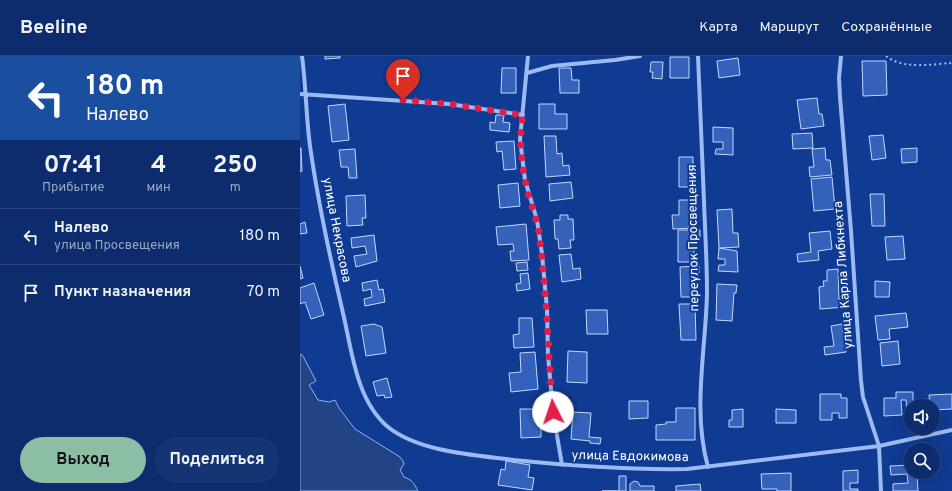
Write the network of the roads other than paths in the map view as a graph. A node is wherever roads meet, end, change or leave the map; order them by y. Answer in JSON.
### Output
{"nodes":[{"id":1,"x":302,"y":56,"type":"edge"},
{"id":2,"x":528,"y":56,"type":"edge"},
{"id":3,"x":640,"y":56,"type":"edge"},
{"id":4,"x":698,"y":56,"type":"edge"},
{"id":5,"x":841,"y":56,"type":"edge"},
{"id":6,"x":527,"y":73,"type":"junction"},
{"id":7,"x":302,"y":95,"type":"edge"},
{"id":8,"x":523,"y":115,"type":"junction"},
{"id":9,"x":370,"y":404,"type":"joint"},
{"id":10,"x":952,"y":430,"type":"edge"},
{"id":11,"x":879,"y":446,"type":"junction"},
{"id":12,"x":562,"y":465,"type":"junction"},
{"id":13,"x":708,"y":467,"type":"junction"},
{"id":14,"x":881,"y":491,"type":"edge"}],
"edges":[{"from":1,"to":7,"type":"street","name":"улица Некрасова"},
{"from":2,"to":6,"type":"street"},
{"from":3,"to":6,"type":"street"},
{"from":4,"to":13,"type":"street","name":"переулок Просвещения"},
{"from":5,"to":11,"type":"street","name":"улица Карла Либкнехта"},
{"from":6,"to":8,"type":"street"},
{"from":7,"to":8,"type":"street"},
{"from":7,"to":9,"type":"street","name":"улица Некрасова"},
{"from":8,"to":12,"type":"street"},
{"from":9,"to":12,"type":"street","name":"улица Евдокимова"},
{"from":10,"to":11,"type":"street","name":"улица Евдокимова"},
{"from":11,"to":13,"type":"street","name":"улица Евдокимова"},
{"from":11,"to":14,"type":"street","name":"улица Карла Либкнехта"},
{"from":12,"to":13,"type":"street","name":"улица Евдокимова"}]}
